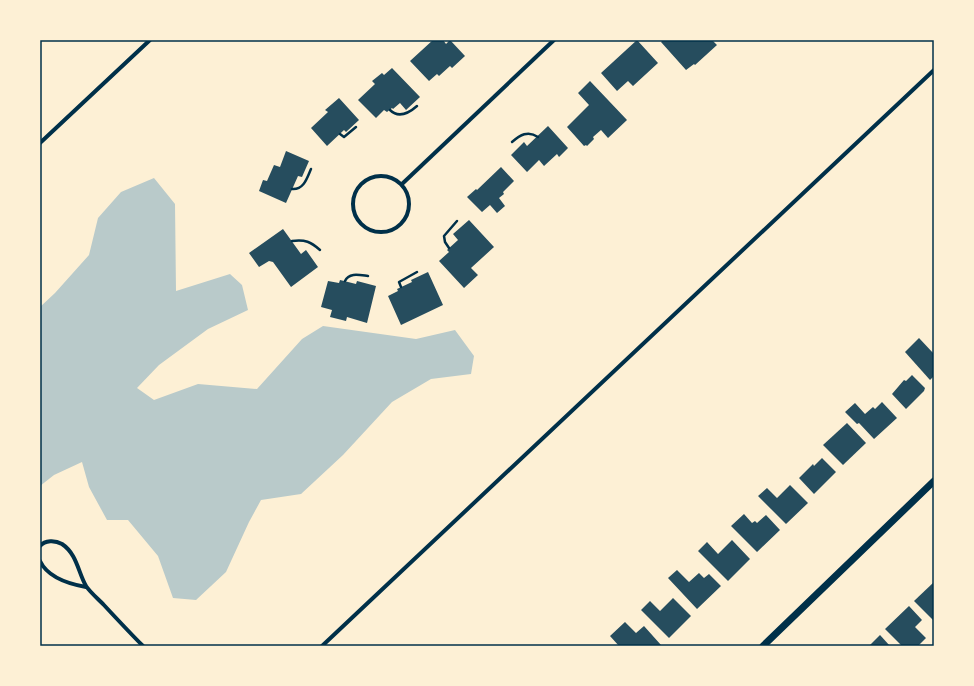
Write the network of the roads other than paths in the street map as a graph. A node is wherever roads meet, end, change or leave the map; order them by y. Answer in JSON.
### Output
{"nodes":[{"id":1,"x":150,"y":40,"type":"edge"},
{"id":2,"x":554,"y":40,"type":"edge"},
{"id":3,"x":934,"y":70,"type":"edge"},
{"id":4,"x":40,"y":142,"type":"edge"},
{"id":5,"x":402,"y":184,"type":"junction"},
{"id":6,"x":934,"y":481,"type":"edge"},
{"id":7,"x":40,"y":546,"type":"edge"},
{"id":8,"x":40,"y":561,"type":"edge"},
{"id":9,"x":86,"y":586,"type":"junction"},
{"id":10,"x":143,"y":646,"type":"edge"},
{"id":11,"x":322,"y":646,"type":"edge"},
{"id":12,"x":764,"y":646,"type":"edge"}],
"edges":[{"from":1,"to":4,"type":"street"},
{"from":2,"to":5,"type":"street"},
{"from":3,"to":11,"type":"street"},
{"from":5,"to":5,"type":"street"},
{"from":6,"to":12,"type":"street"},
{"from":7,"to":9,"type":"street"},
{"from":8,"to":9,"type":"street"},
{"from":9,"to":10,"type":"street"}]}
